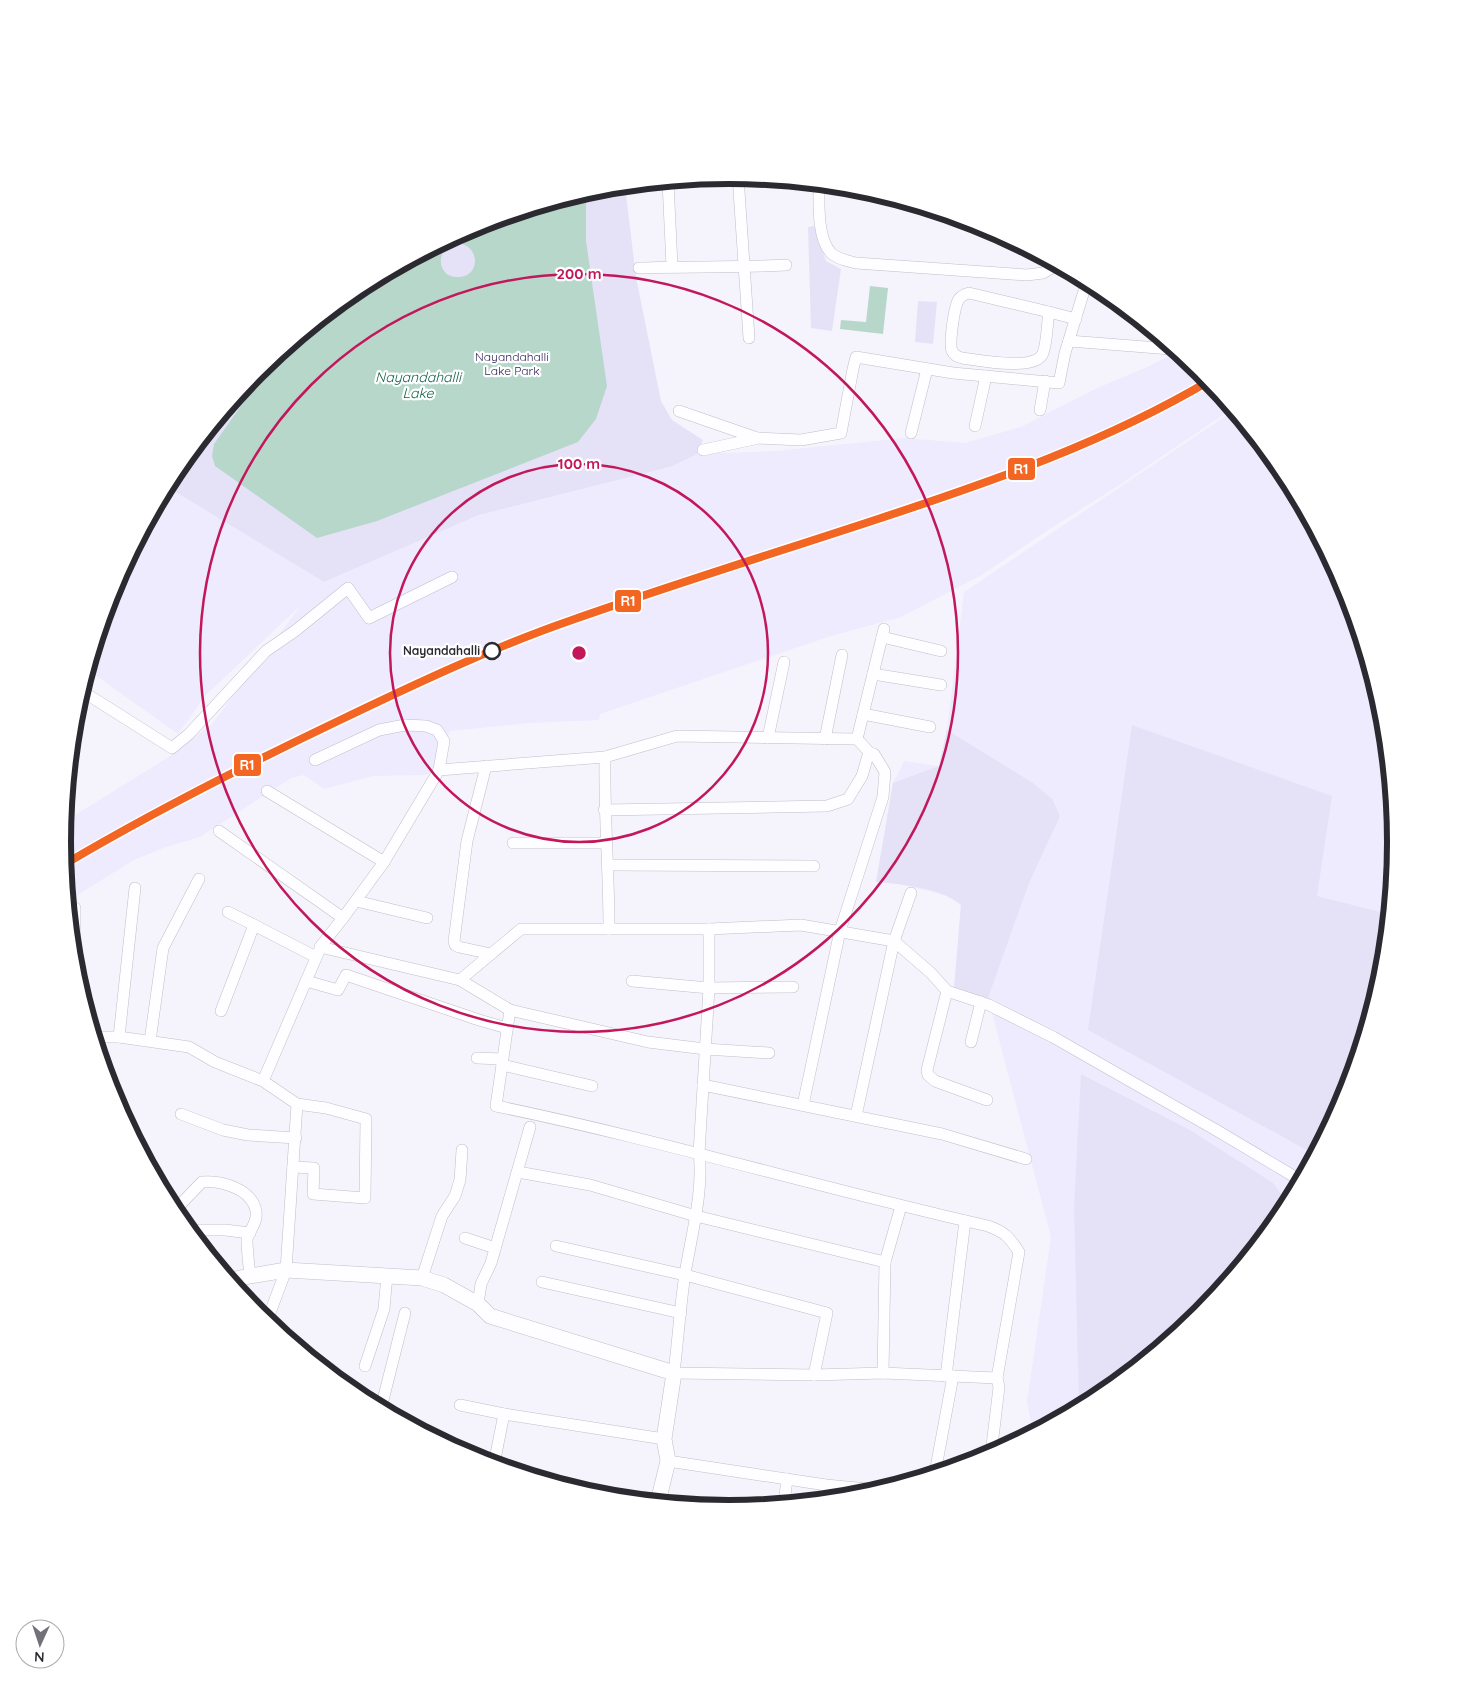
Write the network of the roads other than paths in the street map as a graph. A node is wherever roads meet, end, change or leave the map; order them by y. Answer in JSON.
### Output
{"nodes":[{"id":1,"x":739,"y":184,"type":"edge"},
{"id":2,"x":668,"y":188,"type":"edge"},
{"id":3,"x":819,"y":191,"type":"edge"},
{"id":4,"x":786,"y":265,"type":"dead end"},
{"id":5,"x":672,"y":266,"type":"junction"},
{"id":6,"x":744,"y":267,"type":"junction"},
{"id":7,"x":639,"y":268,"type":"dead end"},
{"id":8,"x":1051,"y":268,"type":"edge"},
{"id":9,"x":1085,"y":289,"type":"edge"},
{"id":10,"x":1049,"y":312,"type":"junction"},
{"id":11,"x":1076,"y":319,"type":"junction"},
{"id":12,"x":749,"y":338,"type":"dead end"},
{"id":13,"x":1069,"y":341,"type":"junction"},
{"id":14,"x":1165,"y":348,"type":"edge"},
{"id":15,"x":927,"y":369,"type":"junction"},
{"id":16,"x":986,"y":376,"type":"junction"},
{"id":17,"x":1045,"y":381,"type":"junction"},
{"id":18,"x":1040,"y":410,"type":"dead end"},
{"id":19,"x":679,"y":411,"type":"dead end"},
{"id":20,"x":975,"y":426,"type":"dead end"},
{"id":21,"x":911,"y":433,"type":"dead end"},
{"id":22,"x":759,"y":438,"type":"junction"},
{"id":23,"x":703,"y":450,"type":"dead end"},
{"id":24,"x":452,"y":577,"type":"dead end"},
{"id":25,"x":941,"y":651,"type":"dead end"},
{"id":26,"x":842,"y":655,"type":"dead end"},
{"id":27,"x":784,"y":662,"type":"dead end"},
{"id":28,"x":873,"y":674,"type":"junction"},
{"id":29,"x":941,"y":685,"type":"dead end"},
{"id":30,"x":88,"y":696,"type":"edge"},
{"id":31,"x":863,"y":714,"type":"junction"},
{"id":32,"x":930,"y":727,"type":"dead end"},
{"id":33,"x":768,"y":738,"type":"junction"},
{"id":34,"x":825,"y":739,"type":"junction"},
{"id":35,"x":857,"y":739,"type":"junction"},
{"id":36,"x":870,"y":752,"type":"junction"},
{"id":37,"x":605,"y":757,"type":"junction"},
{"id":38,"x":315,"y":760,"type":"dead end"},
{"id":39,"x":486,"y":766,"type":"junction"},
{"id":40,"x":439,"y":770,"type":"junction"},
{"id":41,"x":267,"y":792,"type":"dead end"},
{"id":42,"x":604,"y":810,"type":"junction"},
{"id":43,"x":219,"y":831,"type":"dead end"},
{"id":44,"x":513,"y":843,"type":"dead end"},
{"id":45,"x":606,"y":843,"type":"junction"},
{"id":46,"x":384,"y":862,"type":"junction"},
{"id":47,"x":608,"y":865,"type":"junction"},
{"id":48,"x":814,"y":866,"type":"dead end"},
{"id":49,"x":199,"y":879,"type":"dead end"},
{"id":50,"x":135,"y":888,"type":"dead end"},
{"id":51,"x":911,"y":893,"type":"dead end"},
{"id":52,"x":356,"y":901,"type":"junction"},
{"id":53,"x":228,"y":912,"type":"dead end"},
{"id":54,"x":343,"y":918,"type":"junction"},
{"id":55,"x":427,"y":918,"type":"dead end"},
{"id":56,"x":254,"y":925,"type":"junction"},
{"id":57,"x":609,"y":929,"type":"junction"},
{"id":58,"x":709,"y":929,"type":"junction"},
{"id":59,"x":840,"y":931,"type":"junction"},
{"id":60,"x":894,"y":941,"type":"junction"},
{"id":61,"x":318,"y":952,"type":"junction"},
{"id":62,"x":491,"y":954,"type":"junction"},
{"id":63,"x":460,"y":980,"type":"junction"},
{"id":64,"x":306,"y":981,"type":"junction"},
{"id":65,"x":632,"y":981,"type":"dead end"},
{"id":66,"x":793,"y":987,"type":"dead end"},
{"id":67,"x":709,"y":988,"type":"junction"},
{"id":68,"x":947,"y":991,"type":"junction"},
{"id":69,"x":981,"y":1002,"type":"junction"},
{"id":70,"x":510,"y":1010,"type":"junction"},
{"id":71,"x":221,"y":1011,"type":"dead end"},
{"id":72,"x":507,"y":1028,"type":"junction"},
{"id":73,"x":101,"y":1037,"type":"edge"},
{"id":74,"x":119,"y":1037,"type":"junction"},
{"id":75,"x":150,"y":1041,"type":"junction"},
{"id":76,"x":970,"y":1042,"type":"dead end"},
{"id":77,"x":706,"y":1049,"type":"junction"},
{"id":78,"x":769,"y":1053,"type":"dead end"},
{"id":79,"x":477,"y":1058,"type":"dead end"},
{"id":80,"x":502,"y":1062,"type":"junction"},
{"id":81,"x":263,"y":1082,"type":"junction"},
{"id":82,"x":703,"y":1085,"type":"junction"},
{"id":83,"x":592,"y":1086,"type":"dead end"},
{"id":84,"x":987,"y":1100,"type":"dead end"},
{"id":85,"x":297,"y":1104,"type":"junction"},
{"id":86,"x":803,"y":1105,"type":"junction"},
{"id":87,"x":181,"y":1114,"type":"dead end"},
{"id":88,"x":856,"y":1116,"type":"junction"},
{"id":89,"x":530,"y":1127,"type":"dead end"},
{"id":90,"x":296,"y":1138,"type":"junction"},
{"id":91,"x":462,"y":1150,"type":"dead end"},
{"id":92,"x":699,"y":1153,"type":"junction"},
{"id":93,"x":1026,"y":1159,"type":"dead end"},
{"id":94,"x":294,"y":1167,"type":"junction"},
{"id":95,"x":518,"y":1172,"type":"junction"},
{"id":96,"x":1295,"y":1177,"type":"edge"},
{"id":97,"x":180,"y":1204,"type":"edge"},
{"id":98,"x":901,"y":1206,"type":"junction"},
{"id":99,"x":696,"y":1216,"type":"junction"},
{"id":100,"x":965,"y":1221,"type":"junction"},
{"id":101,"x":198,"y":1230,"type":"edge"},
{"id":102,"x":250,"y":1233,"type":"junction"},
{"id":103,"x":465,"y":1238,"type":"dead end"},
{"id":104,"x":556,"y":1246,"type":"dead end"},
{"id":105,"x":495,"y":1248,"type":"junction"},
{"id":106,"x":885,"y":1262,"type":"junction"},
{"id":107,"x":286,"y":1270,"type":"junction"},
{"id":108,"x":387,"y":1275,"type":"junction"},
{"id":109,"x":685,"y":1275,"type":"junction"},
{"id":110,"x":250,"y":1276,"type":"junction"},
{"id":111,"x":422,"y":1278,"type":"junction"},
{"id":112,"x":237,"y":1279,"type":"edge"},
{"id":113,"x":542,"y":1282,"type":"dead end"},
{"id":114,"x":478,"y":1304,"type":"junction"},
{"id":115,"x":270,"y":1313,"type":"edge"},
{"id":116,"x":405,"y":1313,"type":"dead end"},
{"id":117,"x":681,"y":1313,"type":"junction"},
{"id":118,"x":365,"y":1366,"type":"dead end"},
{"id":119,"x":674,"y":1373,"type":"junction"},
{"id":120,"x":883,"y":1373,"type":"junction"},
{"id":121,"x":814,"y":1374,"type":"junction"},
{"id":122,"x":949,"y":1376,"type":"junction"},
{"id":123,"x":997,"y":1378,"type":"junction"},
{"id":124,"x":383,"y":1401,"type":"edge"},
{"id":125,"x":460,"y":1406,"type":"dead end"},
{"id":126,"x":504,"y":1414,"type":"junction"},
{"id":127,"x":664,"y":1439,"type":"junction"},
{"id":128,"x":992,"y":1445,"type":"edge"},
{"id":129,"x":495,"y":1457,"type":"edge"},
{"id":130,"x":668,"y":1461,"type":"junction"},
{"id":131,"x":936,"y":1466,"type":"edge"},
{"id":132,"x":787,"y":1479,"type":"junction"},
{"id":133,"x":826,"y":1485,"type":"junction"},
{"id":134,"x":853,"y":1488,"type":"edge"},
{"id":135,"x":826,"y":1492,"type":"edge"},
{"id":136,"x":660,"y":1496,"type":"edge"},
{"id":137,"x":785,"y":1497,"type":"edge"}],
"edges":[{"from":1,"to":6,"type":"street"},
{"from":2,"to":5,"type":"street"},
{"from":3,"to":8,"type":"street"},
{"from":4,"to":6,"type":"street"},
{"from":5,"to":6,"type":"street"},
{"from":5,"to":7,"type":"street"},
{"from":6,"to":12,"type":"street"},
{"from":9,"to":11,"type":"street"},
{"from":10,"to":10,"type":"street"},
{"from":10,"to":11,"type":"street"},
{"from":11,"to":13,"type":"street"},
{"from":13,"to":14,"type":"street"},
{"from":13,"to":17,"type":"street"},
{"from":15,"to":16,"type":"street"},
{"from":15,"to":21,"type":"street"},
{"from":15,"to":22,"type":"street"},
{"from":16,"to":17,"type":"street"},
{"from":16,"to":20,"type":"street"},
{"from":17,"to":18,"type":"street"},
{"from":19,"to":22,"type":"street"},
{"from":22,"to":23,"type":"street"},
{"from":24,"to":30,"type":"street"},
{"from":25,"to":28,"type":"street"},
{"from":26,"to":34,"type":"street"},
{"from":27,"to":33,"type":"street"},
{"from":28,"to":29,"type":"street"},
{"from":28,"to":31,"type":"street"},
{"from":31,"to":32,"type":"street"},
{"from":31,"to":35,"type":"street"},
{"from":33,"to":34,"type":"street"},
{"from":33,"to":37,"type":"street"},
{"from":34,"to":35,"type":"street"},
{"from":35,"to":36,"type":"street"},
{"from":36,"to":42,"type":"street"},
{"from":36,"to":59,"type":"street"},
{"from":37,"to":39,"type":"street"},
{"from":37,"to":42,"type":"street"},
{"from":38,"to":40,"type":"street"},
{"from":39,"to":40,"type":"street"},
{"from":39,"to":62,"type":"street"},
{"from":40,"to":46,"type":"street"},
{"from":41,"to":46,"type":"street"},
{"from":42,"to":45,"type":"street"},
{"from":43,"to":54,"type":"street"},
{"from":44,"to":45,"type":"street"},
{"from":45,"to":47,"type":"street"},
{"from":46,"to":52,"type":"street"},
{"from":47,"to":48,"type":"street"},
{"from":47,"to":57,"type":"street"},
{"from":49,"to":75,"type":"street"},
{"from":50,"to":74,"type":"street"},
{"from":51,"to":60,"type":"street"},
{"from":52,"to":54,"type":"street"},
{"from":52,"to":55,"type":"street"},
{"from":53,"to":56,"type":"street"},
{"from":54,"to":61,"type":"street"},
{"from":56,"to":61,"type":"street"},
{"from":56,"to":71,"type":"street"},
{"from":57,"to":58,"type":"street"},
{"from":57,"to":62,"type":"street"},
{"from":58,"to":59,"type":"street"},
{"from":58,"to":67,"type":"street"},
{"from":59,"to":60,"type":"street"},
{"from":59,"to":86,"type":"street"},
{"from":60,"to":68,"type":"street"},
{"from":60,"to":88,"type":"street"},
{"from":61,"to":63,"type":"street"},
{"from":61,"to":64,"type":"street"},
{"from":62,"to":63,"type":"street"},
{"from":63,"to":70,"type":"street"},
{"from":64,"to":72,"type":"street"},
{"from":64,"to":81,"type":"street"},
{"from":65,"to":67,"type":"street"},
{"from":66,"to":67,"type":"street"},
{"from":67,"to":77,"type":"street"},
{"from":68,"to":69,"type":"street"},
{"from":68,"to":84,"type":"street"},
{"from":69,"to":76,"type":"street"},
{"from":69,"to":96,"type":"street"},
{"from":70,"to":72,"type":"street"},
{"from":70,"to":77,"type":"street"},
{"from":72,"to":80,"type":"street"},
{"from":73,"to":74,"type":"street"},
{"from":74,"to":75,"type":"street"},
{"from":75,"to":81,"type":"street"},
{"from":77,"to":78,"type":"street"},
{"from":77,"to":82,"type":"street"},
{"from":79,"to":80,"type":"street"},
{"from":80,"to":83,"type":"street"},
{"from":80,"to":92,"type":"street"},
{"from":81,"to":85,"type":"street"},
{"from":82,"to":86,"type":"street"},
{"from":82,"to":92,"type":"street"},
{"from":85,"to":90,"type":"street"},
{"from":85,"to":94,"type":"street"},
{"from":86,"to":88,"type":"street"},
{"from":87,"to":90,"type":"street"},
{"from":88,"to":93,"type":"street"},
{"from":89,"to":95,"type":"street"},
{"from":90,"to":94,"type":"street"},
{"from":91,"to":111,"type":"street"},
{"from":92,"to":98,"type":"street"},
{"from":92,"to":99,"type":"street"},
{"from":94,"to":107,"type":"street"},
{"from":95,"to":99,"type":"street"},
{"from":95,"to":105,"type":"street"},
{"from":97,"to":102,"type":"street"},
{"from":98,"to":100,"type":"street"},
{"from":98,"to":106,"type":"street"},
{"from":99,"to":106,"type":"street"},
{"from":99,"to":109,"type":"street"},
{"from":100,"to":122,"type":"street"},
{"from":100,"to":123,"type":"street"},
{"from":101,"to":102,"type":"street"},
{"from":102,"to":110,"type":"street"},
{"from":103,"to":105,"type":"street"},
{"from":104,"to":109,"type":"street"},
{"from":105,"to":114,"type":"street"},
{"from":106,"to":120,"type":"street"},
{"from":107,"to":108,"type":"street"},
{"from":107,"to":110,"type":"street"},
{"from":107,"to":115,"type":"street"},
{"from":108,"to":111,"type":"street"},
{"from":108,"to":118,"type":"street"},
{"from":109,"to":117,"type":"street"},
{"from":109,"to":121,"type":"street"},
{"from":110,"to":112,"type":"street"},
{"from":111,"to":114,"type":"street"},
{"from":113,"to":117,"type":"street"},
{"from":114,"to":119,"type":"street"},
{"from":116,"to":124,"type":"street"},
{"from":117,"to":119,"type":"street"},
{"from":119,"to":121,"type":"street"},
{"from":119,"to":127,"type":"street"},
{"from":120,"to":121,"type":"street"},
{"from":120,"to":122,"type":"street"},
{"from":122,"to":123,"type":"street"},
{"from":122,"to":131,"type":"street"},
{"from":123,"to":128,"type":"street"},
{"from":125,"to":126,"type":"street"},
{"from":126,"to":127,"type":"street"},
{"from":126,"to":129,"type":"street"},
{"from":127,"to":130,"type":"street"},
{"from":130,"to":132,"type":"street"},
{"from":130,"to":136,"type":"street"},
{"from":132,"to":133,"type":"street"},
{"from":132,"to":137,"type":"street"},
{"from":133,"to":134,"type":"street"},
{"from":133,"to":135,"type":"street"}]}
